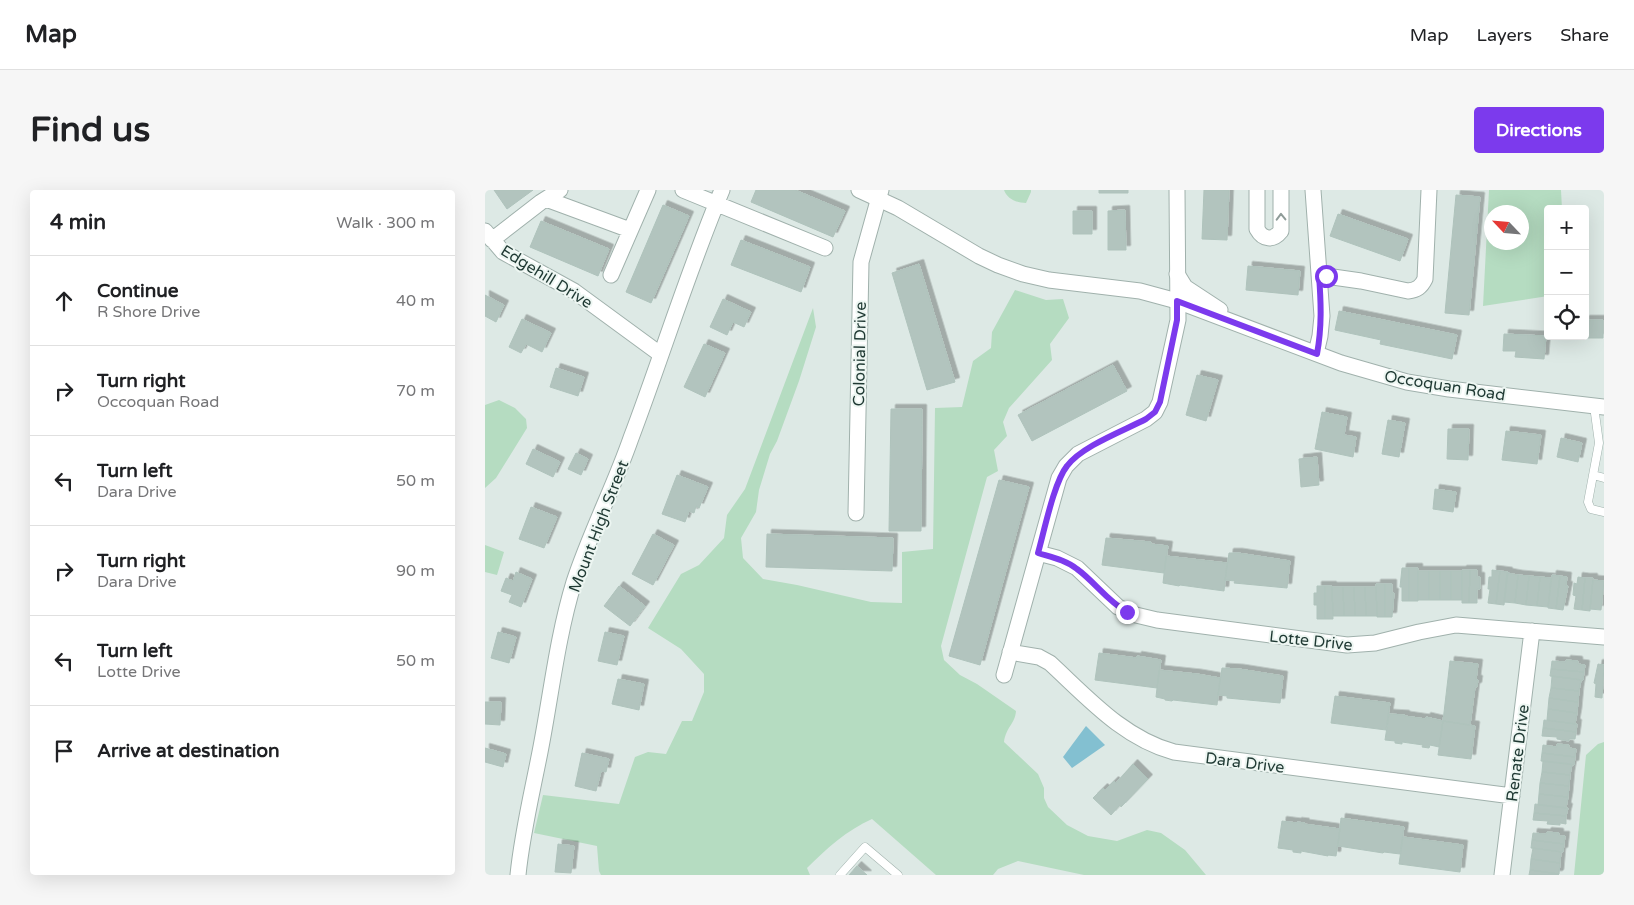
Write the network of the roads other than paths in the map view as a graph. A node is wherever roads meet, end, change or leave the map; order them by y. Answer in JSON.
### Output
{"nodes":[{"id":1,"x":561,"y":190,"type":"edge"},
{"id":2,"x":647,"y":190,"type":"edge"},
{"id":3,"x":683,"y":190,"type":"edge"},
{"id":4,"x":859,"y":190,"type":"edge"},
{"id":5,"x":1177,"y":190,"type":"edge"},
{"id":6,"x":1257,"y":190,"type":"edge"},
{"id":7,"x":1281,"y":190,"type":"edge"},
{"id":8,"x":1313,"y":190,"type":"edge"},
{"id":9,"x":1429,"y":190,"type":"edge"},
{"id":10,"x":880,"y":194,"type":"edge"},
{"id":11,"x":719,"y":196,"type":"edge"},
{"id":12,"x":546,"y":199,"type":"junction"},
{"id":13,"x":630,"y":230,"type":"junction"},
{"id":14,"x":488,"y":235,"type":"edge"},
{"id":15,"x":825,"y":248,"type":"dead end"},
{"id":16,"x":1177,"y":274,"type":"junction"},
{"id":17,"x":611,"y":275,"type":"dead end"},
{"id":18,"x":1319,"y":275,"type":"junction"},
{"id":19,"x":1177,"y":301,"type":"junction"},
{"id":20,"x":1249,"y":328,"type":"junction"},
{"id":21,"x":660,"y":354,"type":"junction"},
{"id":22,"x":1317,"y":354,"type":"junction"},
{"id":23,"x":1599,"y":406,"type":"edge"},
{"id":24,"x":1602,"y":444,"type":"edge"},
{"id":25,"x":1593,"y":475,"type":"junction"},
{"id":26,"x":1604,"y":478,"type":"edge"},
{"id":27,"x":856,"y":512,"type":"dead end"},
{"id":28,"x":1604,"y":512,"type":"edge"},
{"id":29,"x":1038,"y":553,"type":"junction"},
{"id":30,"x":1532,"y":631,"type":"junction"},
{"id":31,"x":1604,"y":636,"type":"edge"},
{"id":32,"x":1010,"y":652,"type":"junction"},
{"id":33,"x":1004,"y":675,"type":"dead end"},
{"id":34,"x":1512,"y":796,"type":"junction"},
{"id":35,"x":518,"y":875,"type":"edge"},
{"id":36,"x":840,"y":875,"type":"edge"},
{"id":37,"x":898,"y":875,"type":"edge"},
{"id":38,"x":1502,"y":875,"type":"edge"}],
"edges":[{"from":1,"to":12,"type":"street"},
{"from":2,"to":13,"type":"street"},
{"from":3,"to":11,"type":"street"},
{"from":4,"to":10,"type":"street","name":"Occoquan Road"},
{"from":5,"to":16,"type":"street"},
{"from":6,"to":7,"type":"street","one_way":true},
{"from":8,"to":18,"type":"street"},
{"from":9,"to":18,"type":"street"},
{"from":10,"to":19,"type":"street","name":"Occoquan Road"},
{"from":10,"to":27,"type":"street","name":"Colonial Drive"},
{"from":11,"to":15,"type":"street"},
{"from":11,"to":21,"type":"street","name":"Mount High Street"},
{"from":12,"to":13,"type":"street"},
{"from":12,"to":14,"type":"street"},
{"from":13,"to":17,"type":"street"},
{"from":14,"to":21,"type":"street","name":"Edgehill Drive"},
{"from":16,"to":19,"type":"street"},
{"from":16,"to":20,"type":"street"},
{"from":18,"to":22,"type":"street"},
{"from":19,"to":20,"type":"street","name":"Occoquan Road"},
{"from":19,"to":29,"type":"street"},
{"from":20,"to":22,"type":"street","name":"Occoquan Road"},
{"from":21,"to":35,"type":"street","name":"Mount High Street"},
{"from":22,"to":23,"type":"street","name":"Occoquan Road"},
{"from":23,"to":24,"type":"lane"},
{"from":24,"to":25,"type":"lane"},
{"from":25,"to":26,"type":"lane"},
{"from":25,"to":28,"type":"lane"},
{"from":29,"to":30,"type":"street","name":"Lotte Drive"},
{"from":29,"to":32,"type":"street"},
{"from":30,"to":31,"type":"street","name":"Lotte Drive"},
{"from":30,"to":34,"type":"street","name":"Renate Drive"},
{"from":32,"to":33,"type":"street"},
{"from":32,"to":34,"type":"street","name":"Dara Drive"},
{"from":34,"to":38,"type":"street","name":"Renate Drive"},
{"from":36,"to":37,"type":"lane"}]}
